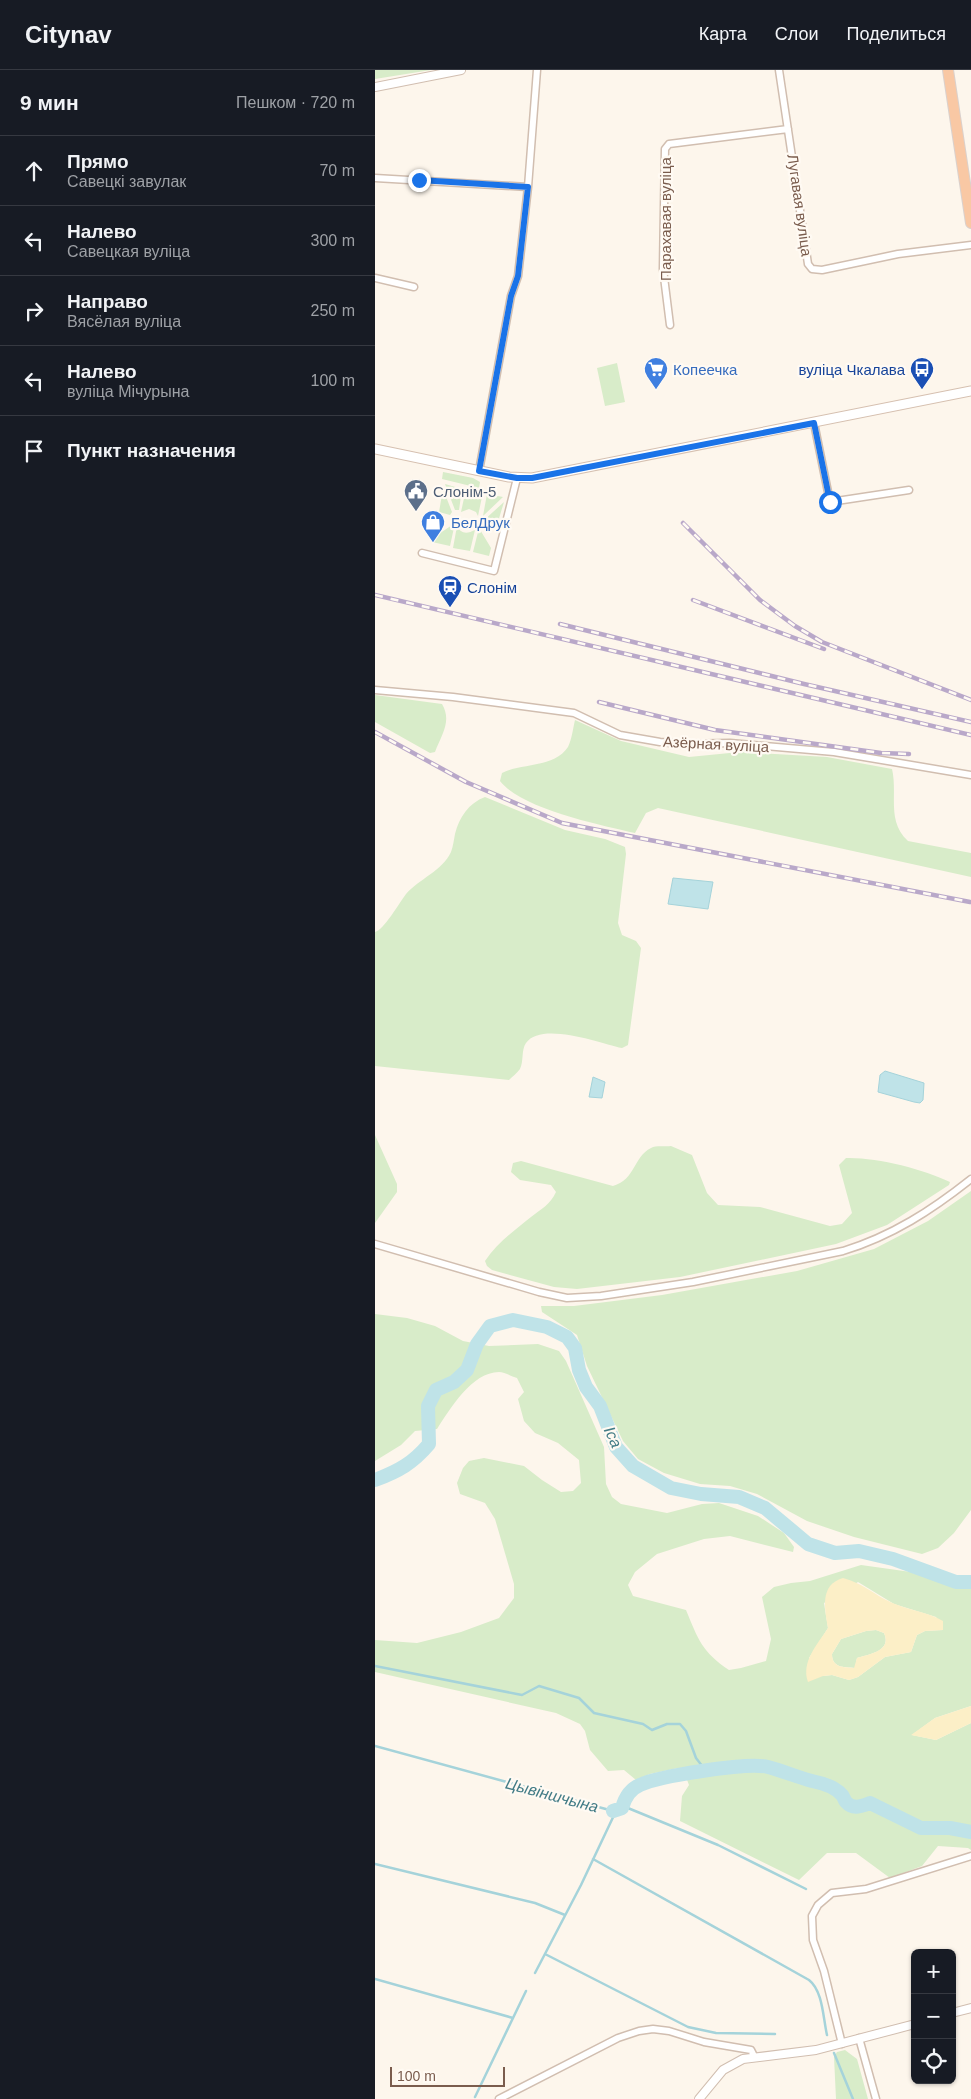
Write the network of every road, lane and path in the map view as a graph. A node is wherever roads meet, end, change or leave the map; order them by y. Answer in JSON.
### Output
{"nodes":[{"id":1,"x":461,"y":70,"type":"edge"},
{"id":2,"x":537,"y":70,"type":"edge"},
{"id":3,"x":779,"y":70,"type":"edge"},
{"id":4,"x":948,"y":70,"type":"edge"},
{"id":5,"x":375,"y":86,"type":"edge"},
{"id":6,"x":788,"y":129,"type":"junction"},
{"id":7,"x":375,"y":178,"type":"edge"},
{"id":8,"x":528,"y":187,"type":"junction"},
{"id":9,"x":971,"y":223,"type":"edge"},
{"id":10,"x":971,"y":245,"type":"edge"},
{"id":11,"x":375,"y":278,"type":"edge"},
{"id":12,"x":414,"y":288,"type":"dead end"},
{"id":13,"x":670,"y":325,"type":"dead end"},
{"id":14,"x":971,"y":392,"type":"edge"},
{"id":15,"x":814,"y":423,"type":"junction"},
{"id":16,"x":375,"y":449,"type":"edge"},
{"id":17,"x":479,"y":471,"type":"junction"},
{"id":18,"x":517,"y":478,"type":"junction"},
{"id":19,"x":909,"y":490,"type":"dead end"},
{"id":20,"x":422,"y":553,"type":"dead end"},
{"id":21,"x":375,"y":690,"type":"edge"},
{"id":22,"x":971,"y":775,"type":"edge"},
{"id":23,"x":971,"y":1179,"type":"edge"},
{"id":24,"x":375,"y":1244,"type":"edge"},
{"id":25,"x":971,"y":1856,"type":"edge"},
{"id":26,"x":971,"y":2008,"type":"edge"},
{"id":27,"x":956,"y":2013,"type":"edge"},
{"id":28,"x":911,"y":2025,"type":"edge"},
{"id":29,"x":859,"y":2038,"type":"junction"},
{"id":30,"x":842,"y":2044,"type":"junction"},
{"id":31,"x":755,"y":2056,"type":"junction"},
{"id":32,"x":499,"y":2099,"type":"edge"},
{"id":33,"x":699,"y":2099,"type":"edge"},
{"id":34,"x":876,"y":2099,"type":"edge"}],
"edges":[{"from":1,"to":5,"type":"street"},
{"from":2,"to":8,"type":"street"},
{"from":3,"to":6,"type":"street","name":"Лугавая вуліца"},
{"from":4,"to":9,"type":"highway"},
{"from":6,"to":10,"type":"street","name":"Лугавая вуліца"},
{"from":6,"to":13,"type":"street","name":"Парахавая вуліца"},
{"from":7,"to":8,"type":"street"},
{"from":8,"to":17,"type":"street"},
{"from":11,"to":12,"type":"street"},
{"from":14,"to":15,"type":"main road"},
{"from":15,"to":18,"type":"main road"},
{"from":15,"to":19,"type":"street"},
{"from":16,"to":17,"type":"main road"},
{"from":17,"to":18,"type":"main road"},
{"from":18,"to":20,"type":"street"},
{"from":21,"to":22,"type":"street","name":"Азёрная вуліца"},
{"from":23,"to":24,"type":"street"},
{"from":25,"to":30,"type":"street"},
{"from":26,"to":27,"type":"street"},
{"from":28,"to":29,"type":"street"},
{"from":29,"to":30,"type":"street"},
{"from":29,"to":34,"type":"street"},
{"from":30,"to":31,"type":"street"},
{"from":31,"to":32,"type":"street"},
{"from":31,"to":33,"type":"street"}]}
